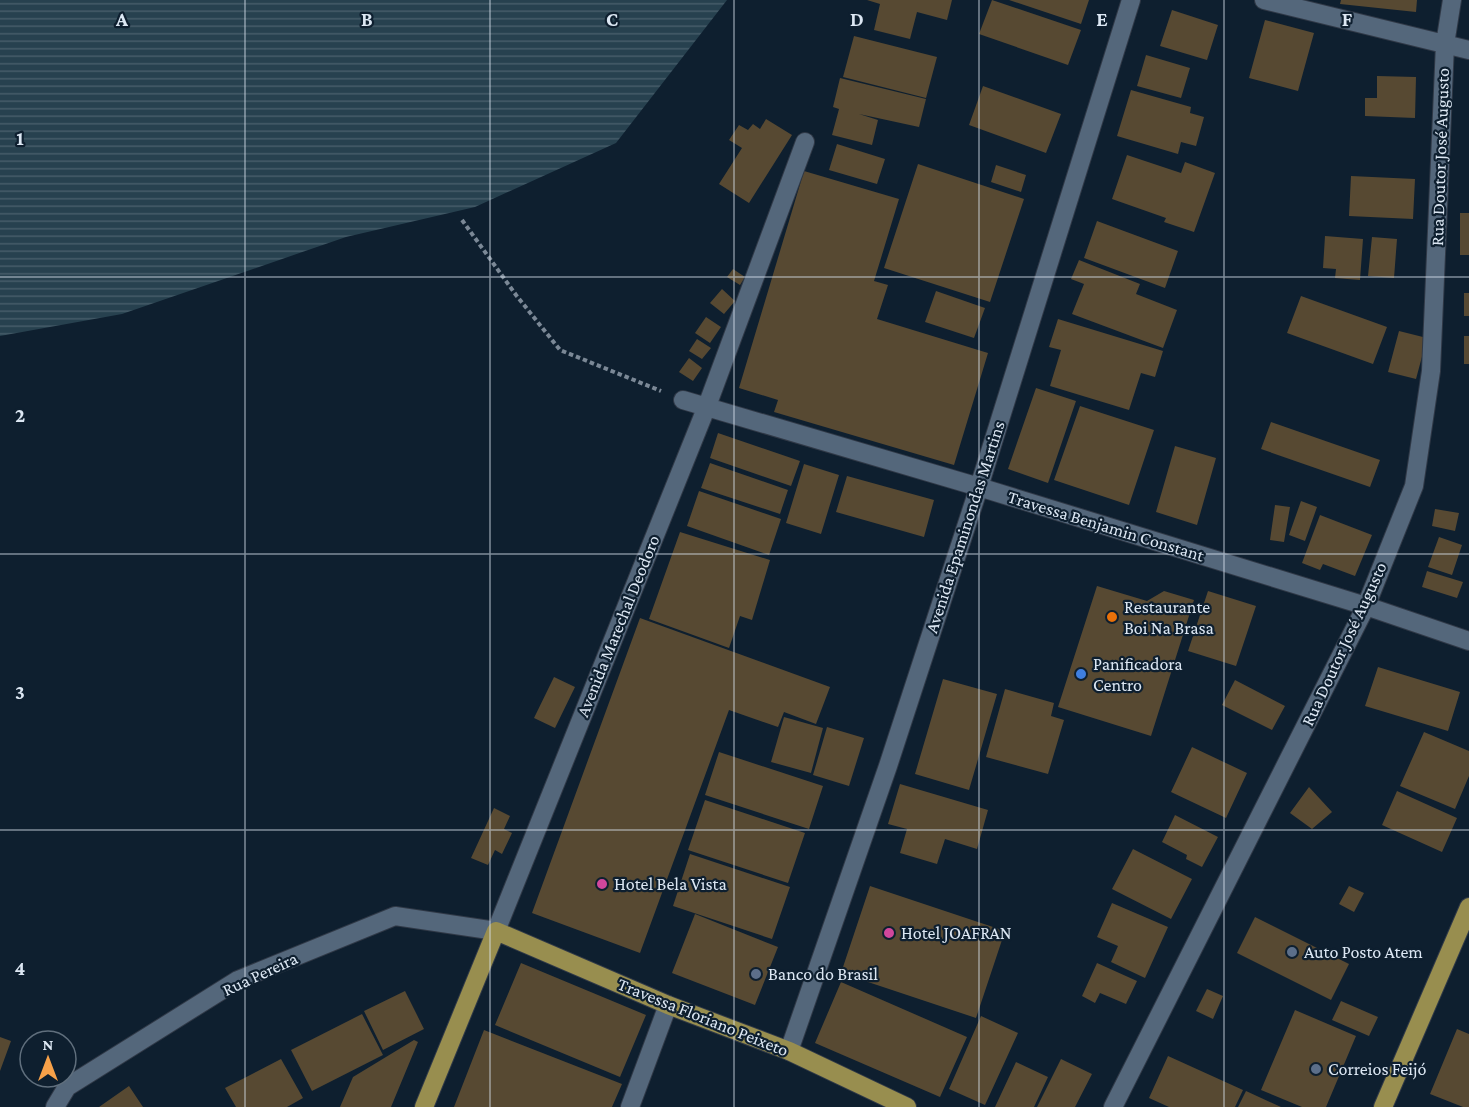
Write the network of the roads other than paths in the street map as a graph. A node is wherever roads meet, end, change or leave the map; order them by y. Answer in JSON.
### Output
{"nodes":[{"id":1,"x":1131,"y":0,"type":"edge"},
{"id":2,"x":1264,"y":0,"type":"edge"},
{"id":3,"x":1452,"y":0,"type":"edge"},
{"id":4,"x":1445,"y":44,"type":"junction"},
{"id":5,"x":1469,"y":50,"type":"edge"},
{"id":6,"x":805,"y":142,"type":"dead end"},
{"id":7,"x":683,"y":400,"type":"road end"},
{"id":8,"x":707,"y":406,"type":"junction"},
{"id":9,"x":978,"y":487,"type":"junction"},
{"id":10,"x":1366,"y":606,"type":"junction"},
{"id":11,"x":1469,"y":641,"type":"edge"},
{"id":12,"x":1469,"y":907,"type":"edge"},
{"id":13,"x":496,"y":931,"type":"junction"},
{"id":14,"x":668,"y":1005,"type":"junction"},
{"id":15,"x":789,"y":1051,"type":"junction"},
{"id":16,"x":55,"y":1107,"type":"edge"},
{"id":17,"x":424,"y":1107,"type":"edge"},
{"id":18,"x":630,"y":1107,"type":"edge"},
{"id":19,"x":907,"y":1107,"type":"edge"},
{"id":20,"x":1113,"y":1107,"type":"edge"},
{"id":21,"x":1383,"y":1107,"type":"edge"}],
"edges":[{"from":1,"to":9,"type":"street","name":"Avenida Epaminondas Martins"},
{"from":2,"to":4,"type":"street"},
{"from":3,"to":4,"type":"street","name":"Rua Doutor José Augusto"},
{"from":4,"to":5,"type":"street"},
{"from":4,"to":10,"type":"street","name":"Rua Doutor José Augusto"},
{"from":6,"to":8,"type":"street","name":"Avenida Marechal Deodoro"},
{"from":7,"to":8,"type":"street","name":"Travessa Benjamin Constant"},
{"from":8,"to":9,"type":"street","name":"Travessa Benjamin Constant"},
{"from":8,"to":13,"type":"street","name":"Avenida Marechal Deodoro"},
{"from":9,"to":10,"type":"street","name":"Travessa Benjamin Constant"},
{"from":9,"to":15,"type":"street","name":"Avenida Epaminondas Martins"},
{"from":10,"to":11,"type":"street","name":"Travessa Benjamin Constant"},
{"from":10,"to":20,"type":"street","name":"Rua Doutor José Augusto"},
{"from":12,"to":21,"type":"main road"},
{"from":13,"to":14,"type":"main road","name":"Travessa Floriano Peixeto"},
{"from":13,"to":16,"type":"street","name":"Rua Pereira"},
{"from":13,"to":17,"type":"main road","name":"Avenida Marechal Deodoro"},
{"from":14,"to":15,"type":"main road","name":"Travessa Floriano Peixeto"},
{"from":14,"to":18,"type":"street"},
{"from":15,"to":19,"type":"main road","name":"Travessa Floriano Peixeto"}]}
